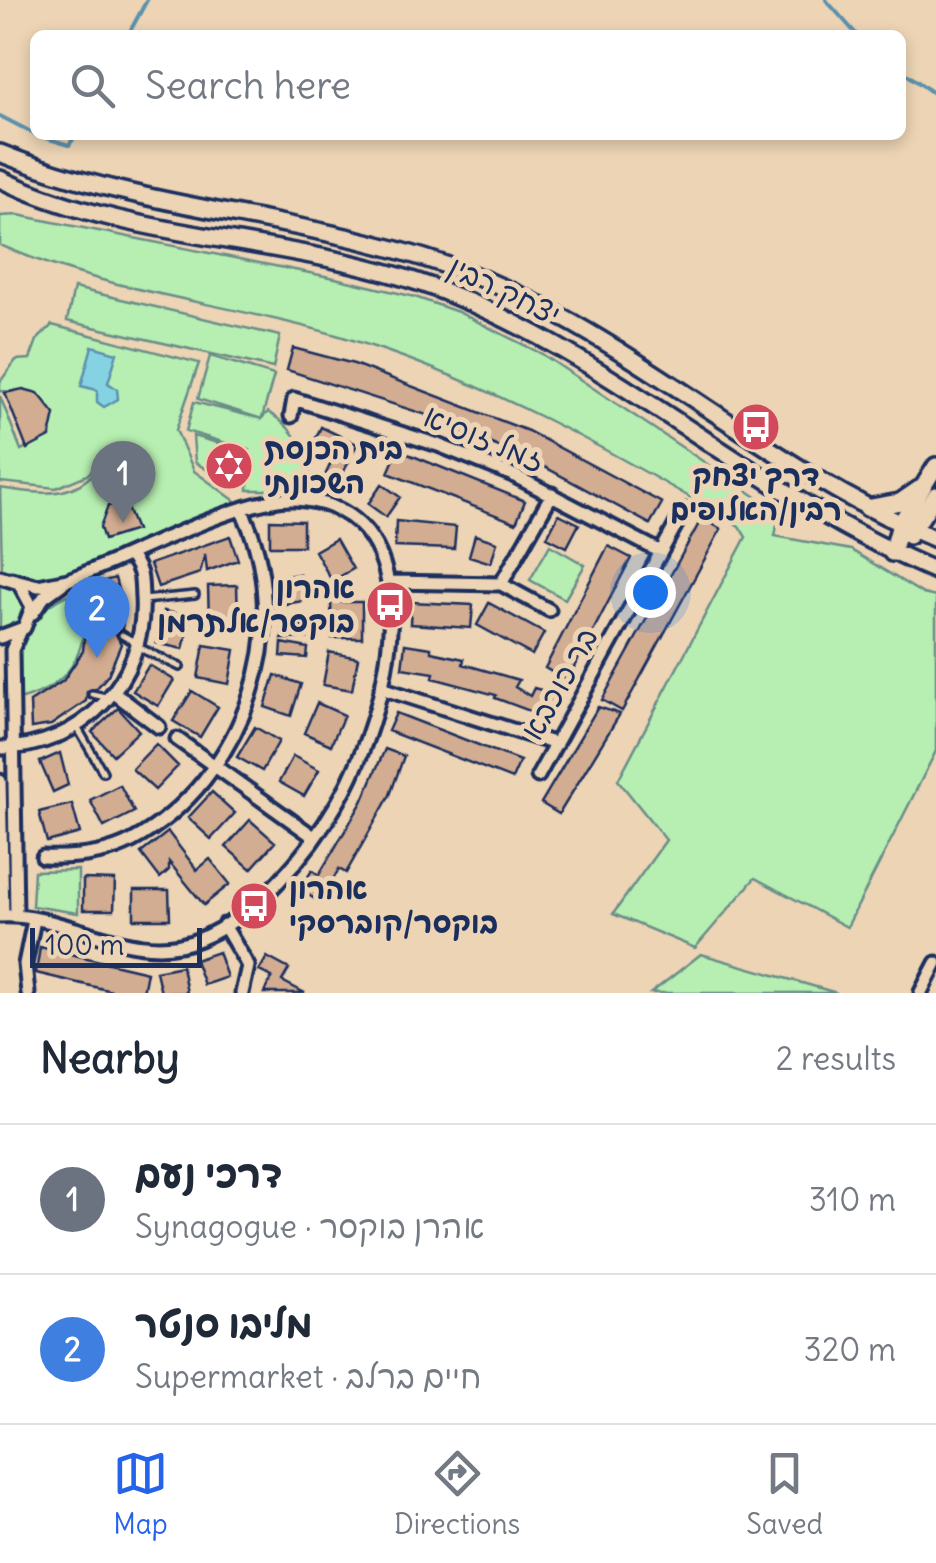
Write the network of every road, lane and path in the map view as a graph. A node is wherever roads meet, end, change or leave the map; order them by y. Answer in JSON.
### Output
{"nodes":[{"id":1,"x":0,"y":153,"type":"edge"},
{"id":2,"x":0,"y":179,"type":"edge"},
{"id":3,"x":291,"y":416,"type":"dead end"},
{"id":4,"x":936,"y":466,"type":"edge"},
{"id":5,"x":929,"y":491,"type":"edge"},
{"id":6,"x":552,"y":494,"type":"junction"},
{"id":7,"x":863,"y":508,"type":"junction"},
{"id":8,"x":241,"y":509,"type":"junction"},
{"id":9,"x":684,"y":510,"type":"dead end"},
{"id":10,"x":908,"y":527,"type":"junction"},
{"id":11,"x":936,"y":539,"type":"edge"},
{"id":12,"x":661,"y":552,"type":"junction"},
{"id":13,"x":892,"y":552,"type":"junction"},
{"id":14,"x":130,"y":556,"type":"junction"},
{"id":15,"x":936,"y":571,"type":"edge"},
{"id":16,"x":3,"y":577,"type":"edge"},
{"id":17,"x":68,"y":580,"type":"junction"},
{"id":18,"x":390,"y":582,"type":"junction"},
{"id":19,"x":502,"y":584,"type":"junction"},
{"id":20,"x":194,"y":594,"type":"dead end"},
{"id":21,"x":142,"y":597,"type":"junction"},
{"id":22,"x":549,"y":610,"type":"dead end"},
{"id":23,"x":31,"y":616,"type":"junction"},
{"id":24,"x":20,"y":632,"type":"junction"},
{"id":25,"x":122,"y":636,"type":"dead end"},
{"id":26,"x":0,"y":637,"type":"edge"},
{"id":27,"x":137,"y":645,"type":"junction"},
{"id":28,"x":180,"y":667,"type":"dead end"},
{"id":29,"x":381,"y":688,"type":"junction"},
{"id":30,"x":92,"y":694,"type":"dead end"},
{"id":31,"x":111,"y":695,"type":"junction"},
{"id":32,"x":77,"y":727,"type":"junction"},
{"id":33,"x":159,"y":727,"type":"dead end"},
{"id":34,"x":177,"y":740,"type":"dead end"},
{"id":35,"x":556,"y":744,"type":"junction"},
{"id":36,"x":7,"y":748,"type":"edge"},
{"id":37,"x":213,"y":766,"type":"junction"},
{"id":38,"x":103,"y":772,"type":"dead end"},
{"id":39,"x":538,"y":776,"type":"dead end"},
{"id":40,"x":0,"y":781,"type":"edge"},
{"id":41,"x":314,"y":838,"type":"junction"},
{"id":42,"x":43,"y":858,"type":"dead end"},
{"id":43,"x":6,"y":916,"type":"edge"},
{"id":44,"x":34,"y":920,"type":"junction"},
{"id":45,"x":224,"y":925,"type":"junction"},
{"id":46,"x":936,"y":963,"type":"edge"},
{"id":47,"x":922,"y":992,"type":"edge"},
{"id":48,"x":28,"y":993,"type":"edge"},
{"id":49,"x":242,"y":993,"type":"edge"}],
"edges":[{"from":1,"to":7,"type":"main road","name":"יצחק רבין"},
{"from":2,"to":13,"type":"main road","name":"יצחק רבין"},
{"from":3,"to":6,"type":"street","name":"זמל זוסיא"},
{"from":4,"to":5,"type":"main road"},
{"from":5,"to":7,"type":"main road"},
{"from":5,"to":10,"type":"main road"},
{"from":6,"to":12,"type":"street","name":"זמל זוסיא"},
{"from":6,"to":19,"type":"street"},
{"from":7,"to":10,"type":"main road","name":"יצחק רבין"},
{"from":8,"to":14,"type":"street"},
{"from":8,"to":18,"type":"street"},
{"from":8,"to":37,"type":"street"},
{"from":9,"to":12,"type":"street","name":"בר כוכבא"},
{"from":10,"to":11,"type":"main road","name":"יצחק רבין"},
{"from":10,"to":13,"type":"main road"},
{"from":12,"to":35,"type":"street","name":"בר כוכבא"},
{"from":13,"to":15,"type":"main road","name":"יצחק רבין"},
{"from":14,"to":17,"type":"street"},
{"from":14,"to":21,"type":"street"},
{"from":16,"to":17,"type":"street"},
{"from":16,"to":23,"type":"street"},
{"from":17,"to":23,"type":"street"},
{"from":18,"to":19,"type":"street"},
{"from":18,"to":29,"type":"street"},
{"from":19,"to":22,"type":"street"},
{"from":20,"to":21,"type":"lane"},
{"from":21,"to":27,"type":"street"},
{"from":23,"to":24,"type":"street"},
{"from":24,"to":26,"type":"street"},
{"from":24,"to":36,"type":"street"},
{"from":25,"to":27,"type":"lane"},
{"from":27,"to":28,"type":"lane"},
{"from":27,"to":31,"type":"street"},
{"from":29,"to":35,"type":"street"},
{"from":29,"to":41,"type":"street"},
{"from":30,"to":31,"type":"lane"},
{"from":31,"to":32,"type":"street"},
{"from":31,"to":33,"type":"street"},
{"from":32,"to":36,"type":"street"},
{"from":32,"to":38,"type":"lane"},
{"from":34,"to":37,"type":"street"},
{"from":35,"to":39,"type":"street","name":"בר כוכבא"},
{"from":36,"to":43,"type":"street"},
{"from":37,"to":41,"type":"street"},
{"from":37,"to":42,"type":"street"},
{"from":40,"to":43,"type":"street"},
{"from":41,"to":45,"type":"street"},
{"from":43,"to":44,"type":"street"},
{"from":44,"to":45,"type":"street"},
{"from":44,"to":48,"type":"street"},
{"from":45,"to":49,"type":"street"},
{"from":46,"to":47,"type":"street"}]}
